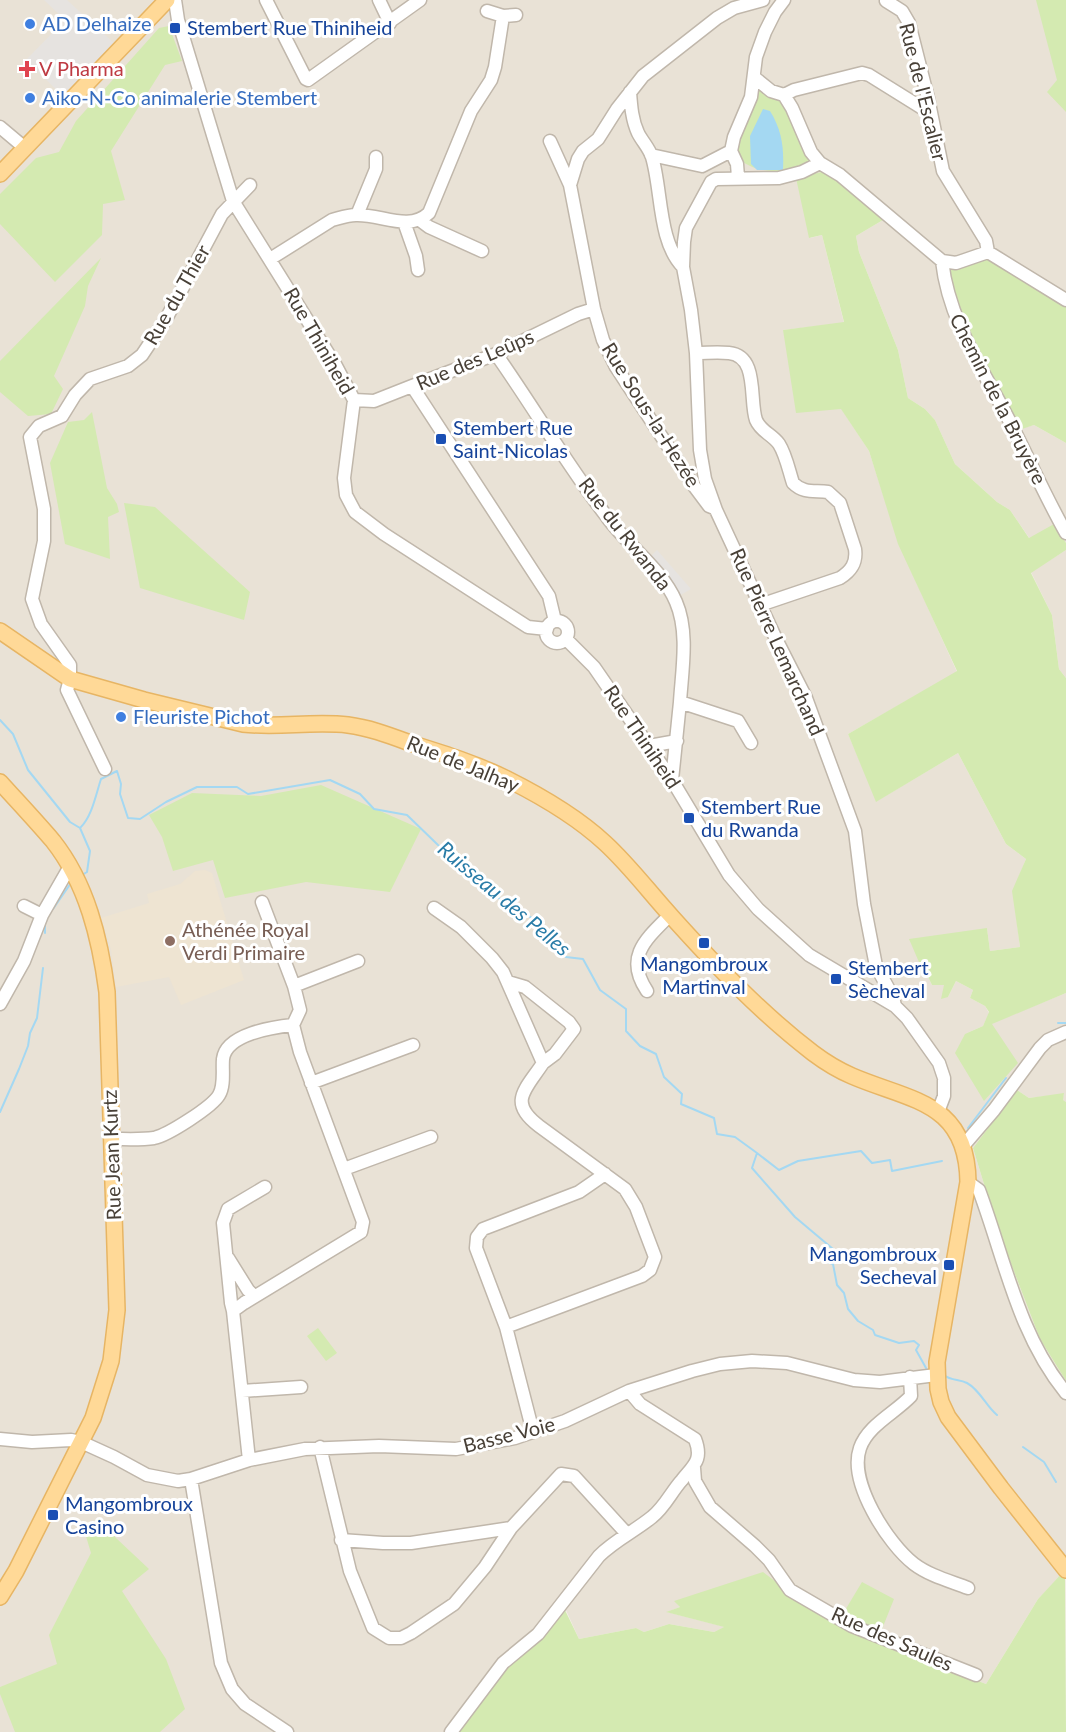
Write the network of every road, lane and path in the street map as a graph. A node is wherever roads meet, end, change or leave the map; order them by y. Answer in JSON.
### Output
{"nodes":[{"id":1,"x":167,"y":0,"type":"edge"},
{"id":2,"x":175,"y":0,"type":"edge"},
{"id":3,"x":266,"y":0,"type":"edge"},
{"id":4,"x":379,"y":0,"type":"edge"},
{"id":5,"x":420,"y":0,"type":"edge"},
{"id":6,"x":763,"y":0,"type":"edge"},
{"id":7,"x":784,"y":0,"type":"edge"},
{"id":8,"x":886,"y":1,"type":"edge"},
{"id":9,"x":733,"y":4,"type":"edge"},
{"id":10,"x":487,"y":11,"type":"dead end"},
{"id":11,"x":516,"y":15,"type":"dead end"},
{"id":12,"x":503,"y":16,"type":"junction"},
{"id":13,"x":390,"y":23,"type":"junction"},
{"id":14,"x":755,"y":78,"type":"junction"},
{"id":15,"x":630,"y":92,"type":"junction"},
{"id":16,"x":784,"y":95,"type":"junction"},
{"id":17,"x":930,"y":113,"type":"junction"},
{"id":18,"x":0,"y":127,"type":"edge"},
{"id":19,"x":550,"y":141,"type":"dead end"},
{"id":20,"x":25,"y":148,"type":"junction"},
{"id":21,"x":731,"y":151,"type":"junction"},
{"id":22,"x":651,"y":155,"type":"junction"},
{"id":23,"x":376,"y":158,"type":"dead end"},
{"id":24,"x":820,"y":163,"type":"junction"},
{"id":25,"x":0,"y":174,"type":"edge"},
{"id":26,"x":738,"y":177,"type":"junction"},
{"id":27,"x":250,"y":185,"type":"dead end"},
{"id":28,"x":570,"y":185,"type":"junction"},
{"id":29,"x":233,"y":201,"type":"junction"},
{"id":30,"x":357,"y":215,"type":"junction"},
{"id":31,"x":421,"y":221,"type":"junction"},
{"id":32,"x":404,"y":222,"type":"junction"},
{"id":33,"x":482,"y":251,"type":"dead end"},
{"id":34,"x":988,"y":252,"type":"junction"},
{"id":35,"x":270,"y":259,"type":"junction"},
{"id":36,"x":942,"y":261,"type":"junction"},
{"id":37,"x":683,"y":267,"type":"junction"},
{"id":38,"x":418,"y":270,"type":"dead end"},
{"id":39,"x":1066,"y":300,"type":"edge"},
{"id":40,"x":594,"y":309,"type":"junction"},
{"id":41,"x":696,"y":353,"type":"junction"},
{"id":42,"x":496,"y":354,"type":"junction"},
{"id":43,"x":412,"y":386,"type":"junction"},
{"id":44,"x":354,"y":400,"type":"junction"},
{"id":45,"x":716,"y":510,"type":"junction"},
{"id":46,"x":1066,"y":533,"type":"edge"},
{"id":47,"x":760,"y":605,"type":"junction"},
{"id":48,"x":551,"y":625,"type":"junction"},
{"id":49,"x":0,"y":631,"type":"edge"},
{"id":50,"x":70,"y":680,"type":"junction"},
{"id":51,"x":680,"y":702,"type":"junction"},
{"id":52,"x":677,"y":741,"type":"junction"},
{"id":53,"x":751,"y":743,"type":"dead end"},
{"id":54,"x":649,"y":746,"type":"junction"},
{"id":55,"x":105,"y":769,"type":"dead end"},
{"id":56,"x":672,"y":780,"type":"junction"},
{"id":57,"x":0,"y":783,"type":"edge"},
{"id":58,"x":69,"y":868,"type":"junction"},
{"id":59,"x":262,"y":902,"type":"dead end"},
{"id":60,"x":24,"y":906,"type":"dead end"},
{"id":61,"x":434,"y":908,"type":"dead end"},
{"id":62,"x":42,"y":915,"type":"junction"},
{"id":63,"x":670,"y":915,"type":"junction"},
{"id":64,"x":358,"y":961,"type":"dead end"},
{"id":65,"x":508,"y":982,"type":"junction"},
{"id":66,"x":294,"y":986,"type":"junction"},
{"id":67,"x":647,"y":992,"type":"dead end"},
{"id":68,"x":0,"y":1004,"type":"edge"},
{"id":69,"x":895,"y":1006,"type":"junction"},
{"id":70,"x":293,"y":1025,"type":"junction"},
{"id":71,"x":1066,"y":1032,"type":"edge"},
{"id":72,"x":413,"y":1045,"type":"dead end"},
{"id":73,"x":543,"y":1063,"type":"junction"},
{"id":74,"x":311,"y":1083,"type":"junction"},
{"id":75,"x":938,"y":1112,"type":"junction"},
{"id":76,"x":431,"y":1137,"type":"dead end"},
{"id":77,"x":112,"y":1140,"type":"junction"},
{"id":78,"x":963,"y":1146,"type":"junction"},
{"id":79,"x":344,"y":1169,"type":"junction"},
{"id":80,"x":605,"y":1174,"type":"junction"},
{"id":81,"x":968,"y":1182,"type":"junction"},
{"id":82,"x":265,"y":1187,"type":"dead end"},
{"id":83,"x":227,"y":1254,"type":"junction"},
{"id":84,"x":254,"y":1296,"type":"junction"},
{"id":85,"x":234,"y":1311,"type":"junction"},
{"id":86,"x":506,"y":1327,"type":"junction"},
{"id":87,"x":937,"y":1368,"type":"junction"},
{"id":88,"x":910,"y":1377,"type":"junction"},
{"id":89,"x":302,"y":1387,"type":"dead end"},
{"id":90,"x":629,"y":1391,"type":"junction"},
{"id":91,"x":242,"y":1392,"type":"junction"},
{"id":92,"x":1066,"y":1393,"type":"edge"},
{"id":93,"x":533,"y":1432,"type":"junction"},
{"id":94,"x":0,"y":1439,"type":"edge"},
{"id":95,"x":81,"y":1442,"type":"junction"},
{"id":96,"x":320,"y":1447,"type":"junction"},
{"id":97,"x":249,"y":1460,"type":"junction"},
{"id":98,"x":694,"y":1468,"type":"junction"},
{"id":99,"x":191,"y":1479,"type":"junction"},
{"id":100,"x":511,"y":1528,"type":"junction"},
{"id":101,"x":627,"y":1534,"type":"junction"},
{"id":102,"x":341,"y":1540,"type":"junction"},
{"id":103,"x":1066,"y":1570,"type":"edge"},
{"id":104,"x":968,"y":1588,"type":"dead end"},
{"id":105,"x":0,"y":1597,"type":"edge"},
{"id":106,"x":976,"y":1676,"type":"dead end"},
{"id":107,"x":287,"y":1732,"type":"edge"},
{"id":108,"x":451,"y":1732,"type":"edge"}],
"edges":[{"from":1,"to":20,"type":"main road"},
{"from":2,"to":29,"type":"street","name":"Rue Thiniheid"},
{"from":3,"to":13,"type":"street"},
{"from":4,"to":13,"type":"street"},
{"from":5,"to":13,"type":"street"},
{"from":6,"to":9,"type":"street"},
{"from":7,"to":14,"type":"street"},
{"from":8,"to":17,"type":"street","name":"Rue de l'Escalier"},
{"from":9,"to":15,"type":"street"},
{"from":10,"to":12,"type":"street"},
{"from":11,"to":12,"type":"street"},
{"from":12,"to":31,"type":"street"},
{"from":14,"to":16,"type":"street"},
{"from":14,"to":21,"type":"street"},
{"from":15,"to":22,"type":"street"},
{"from":15,"to":28,"type":"street"},
{"from":16,"to":17,"type":"street"},
{"from":16,"to":24,"type":"street"},
{"from":17,"to":34,"type":"street","name":"Rue de l'Escalier"},
{"from":18,"to":20,"type":"street"},
{"from":19,"to":28,"type":"street","name":"Rue Sous-la-Hezée"},
{"from":20,"to":25,"type":"main road"},
{"from":21,"to":22,"type":"street"},
{"from":21,"to":26,"type":"street"},
{"from":22,"to":37,"type":"street"},
{"from":23,"to":30,"type":"street"},
{"from":24,"to":26,"type":"street"},
{"from":24,"to":36,"type":"street"},
{"from":26,"to":37,"type":"street","name":"Rue Pierre Lemarchand"},
{"from":27,"to":29,"type":"street"},
{"from":28,"to":40,"type":"street","name":"Rue Sous-la-Hezée"},
{"from":29,"to":35,"type":"street","name":"Rue Thiniheid"},
{"from":29,"to":50,"type":"street","name":"Rue du Thier"},
{"from":30,"to":32,"type":"street"},
{"from":30,"to":35,"type":"street"},
{"from":31,"to":32,"type":"street"},
{"from":31,"to":33,"type":"street"},
{"from":32,"to":38,"type":"street"},
{"from":34,"to":36,"type":"street"},
{"from":34,"to":39,"type":"street"},
{"from":35,"to":44,"type":"street","name":"Rue Thiniheid"},
{"from":36,"to":46,"type":"street","name":"Chemin de la Bruyère"},
{"from":37,"to":41,"type":"street","name":"Rue Pierre Lemarchand"},
{"from":40,"to":42,"type":"street","name":"Rue des Leûps"},
{"from":40,"to":45,"type":"street","name":"Rue Sous-la-Hezée"},
{"from":41,"to":45,"type":"street","name":"Rue Pierre Lemarchand"},
{"from":41,"to":47,"type":"street"},
{"from":42,"to":43,"type":"street","name":"Rue des Leûps"},
{"from":42,"to":51,"type":"street","name":"Rue du Rwanda"},
{"from":43,"to":44,"type":"street","name":"Rue des Leûps"},
{"from":43,"to":48,"type":"street"},
{"from":44,"to":48,"type":"street","name":"Rue Thiniheid"},
{"from":45,"to":47,"type":"street","name":"Rue Pierre Lemarchand"},
{"from":47,"to":69,"type":"street","name":"Rue Pierre Lemarchand"},
{"from":48,"to":54,"type":"street","name":"Rue Thiniheid"},
{"from":49,"to":50,"type":"main road","name":"Rue de Jalhay"},
{"from":50,"to":55,"type":"street"},
{"from":50,"to":63,"type":"main road","name":"Rue de Jalhay"},
{"from":51,"to":52,"type":"street","name":"Rue du Rwanda"},
{"from":51,"to":53,"type":"street"},
{"from":52,"to":54,"type":"street"},
{"from":52,"to":56,"type":"street","name":"Rue du Rwanda"},
{"from":54,"to":56,"type":"street","name":"Rue Thiniheid"},
{"from":56,"to":69,"type":"street","name":"Rue Thiniheid"},
{"from":57,"to":58,"type":"main road","name":"Rue Jean Kurtz"},
{"from":58,"to":62,"type":"street"},
{"from":58,"to":77,"type":"main road","name":"Rue Jean Kurtz"},
{"from":59,"to":66,"type":"street"},
{"from":60,"to":62,"type":"street"},
{"from":61,"to":65,"type":"street"},
{"from":62,"to":68,"type":"street"},
{"from":63,"to":67,"type":"street"},
{"from":63,"to":75,"type":"main road","name":"Rue de Jalhay"},
{"from":64,"to":66,"type":"street"},
{"from":65,"to":73,"type":"street"},
{"from":65,"to":73,"type":"street"},
{"from":66,"to":70,"type":"street"},
{"from":69,"to":75,"type":"street","name":"Rue Pierre Lemarchand"},
{"from":70,"to":74,"type":"street"},
{"from":70,"to":77,"type":"street"},
{"from":71,"to":78,"type":"street"},
{"from":72,"to":74,"type":"street"},
{"from":73,"to":80,"type":"street"},
{"from":74,"to":79,"type":"street"},
{"from":75,"to":78,"type":"main road","name":"Rue de Jalhay"},
{"from":76,"to":79,"type":"street"},
{"from":77,"to":95,"type":"main road","name":"Rue Jean Kurtz"},
{"from":78,"to":81,"type":"main road"},
{"from":79,"to":84,"type":"street"},
{"from":80,"to":86,"type":"street"},
{"from":80,"to":86,"type":"street"},
{"from":81,"to":87,"type":"main road"},
{"from":81,"to":92,"type":"street"},
{"from":82,"to":83,"type":"street"},
{"from":83,"to":84,"type":"street"},
{"from":83,"to":85,"type":"street"},
{"from":84,"to":85,"type":"street"},
{"from":85,"to":91,"type":"street"},
{"from":86,"to":93,"type":"street"},
{"from":87,"to":88,"type":"street","name":"Basse Voie"},
{"from":87,"to":103,"type":"main road"},
{"from":88,"to":90,"type":"street","name":"Basse Voie"},
{"from":88,"to":104,"type":"street"},
{"from":89,"to":91,"type":"street"},
{"from":90,"to":93,"type":"street","name":"Basse Voie"},
{"from":90,"to":98,"type":"street","name":"Rue des Saules"},
{"from":91,"to":97,"type":"street"},
{"from":93,"to":96,"type":"street","name":"Basse Voie"},
{"from":94,"to":95,"type":"street"},
{"from":95,"to":99,"type":"street","name":"Basse Voie"},
{"from":95,"to":105,"type":"main road","name":"Rue Jean Kurtz"},
{"from":96,"to":97,"type":"street","name":"Basse Voie"},
{"from":96,"to":102,"type":"street"},
{"from":97,"to":99,"type":"street","name":"Basse Voie"},
{"from":98,"to":101,"type":"street"},
{"from":98,"to":106,"type":"street","name":"Rue des Saules"},
{"from":99,"to":107,"type":"street"},
{"from":100,"to":101,"type":"street"},
{"from":100,"to":102,"type":"street"},
{"from":100,"to":102,"type":"street"},
{"from":101,"to":108,"type":"street"}]}
